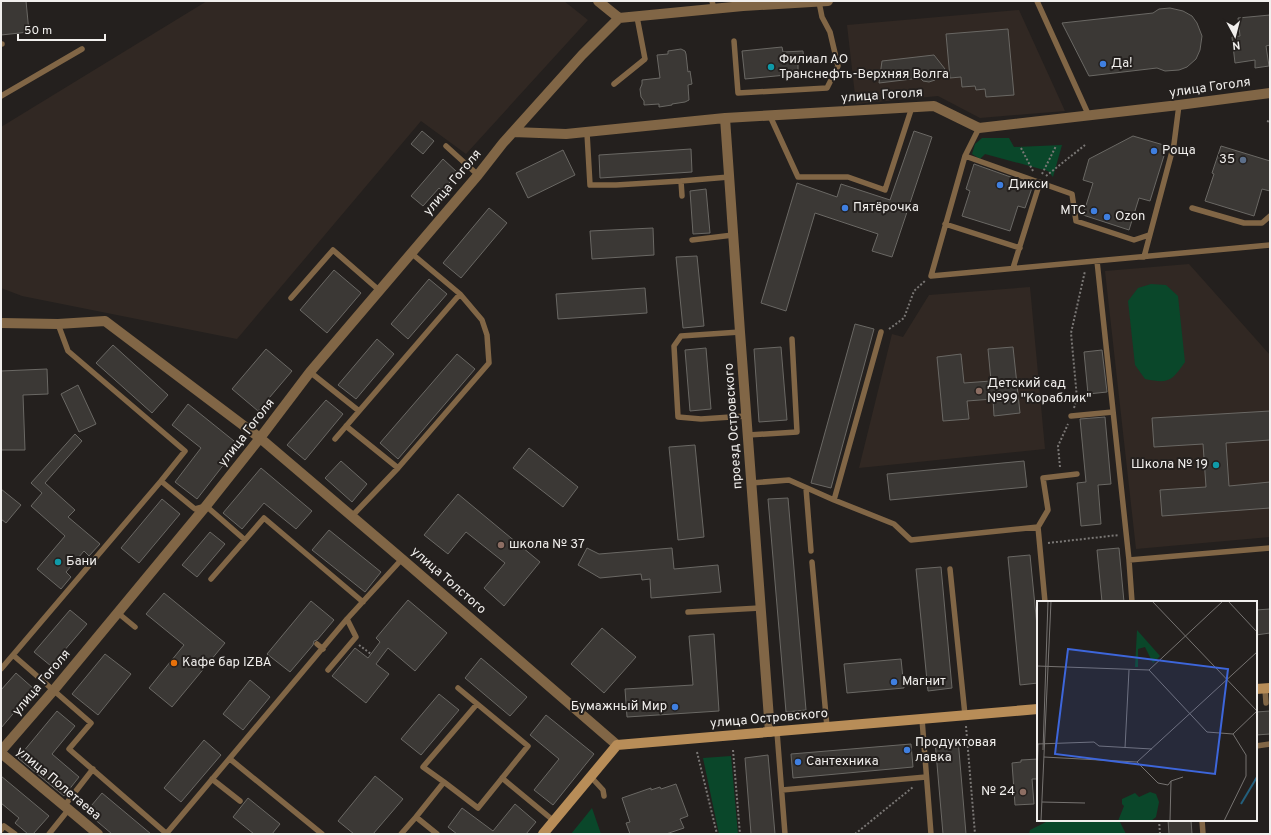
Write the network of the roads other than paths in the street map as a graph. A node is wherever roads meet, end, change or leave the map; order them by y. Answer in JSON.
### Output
{"nodes":[{"id":1,"x":598,"y":1,"type":"edge"},
{"id":2,"x":1036,"y":1,"type":"edge"},
{"id":3,"x":824,"y":2,"type":"edge"},
{"id":4,"x":743,"y":4,"type":"edge"},
{"id":5,"x":713,"y":5,"type":"edge"},
{"id":6,"x":637,"y":17,"type":"junction"},
{"id":7,"x":619,"y":18,"type":"junction"},
{"id":8,"x":734,"y":41,"type":"dead end"},
{"id":9,"x":82,"y":49,"type":"dead end"},
{"id":10,"x":614,"y":84,"type":"dead end"},
{"id":11,"x":1270,"y":93,"type":"edge"},
{"id":12,"x":1,"y":96,"type":"edge"},
{"id":13,"x":1179,"y":106,"type":"junction"},
{"id":14,"x":912,"y":107,"type":"junction"},
{"id":15,"x":770,"y":116,"type":"junction"},
{"id":16,"x":1089,"y":116,"type":"junction"},
{"id":17,"x":725,"y":118,"type":"junction"},
{"id":18,"x":979,"y":128,"type":"junction"},
{"id":19,"x":513,"y":132,"type":"junction"},
{"id":20,"x":587,"y":133,"type":"junction"},
{"id":21,"x":446,"y":146,"type":"dead end"},
{"id":22,"x":965,"y":156,"type":"junction"},
{"id":23,"x":478,"y":175,"type":"junction"},
{"id":24,"x":729,"y":177,"type":"junction"},
{"id":25,"x":681,"y":181,"type":"junction"},
{"id":26,"x":1039,"y":182,"type":"junction"},
{"id":27,"x":682,"y":196,"type":"dead end"},
{"id":28,"x":1192,"y":208,"type":"dead end"},
{"id":29,"x":1270,"y":216,"type":"edge"},
{"id":30,"x":945,"y":224,"type":"junction"},
{"id":31,"x":733,"y":234,"type":"junction"},
{"id":32,"x":1149,"y":234,"type":"junction"},
{"id":33,"x":692,"y":240,"type":"dead end"},
{"id":34,"x":1270,"y":245,"type":"edge"},
{"id":35,"x":1020,"y":248,"type":"junction"},
{"id":36,"x":411,"y":253,"type":"junction"},
{"id":37,"x":1144,"y":257,"type":"junction"},
{"id":38,"x":1097,"y":261,"type":"junction"},
{"id":39,"x":1013,"y":268,"type":"junction"},
{"id":40,"x":380,"y":291,"type":"junction"},
{"id":41,"x":460,"y":294,"type":"junction"},
{"id":42,"x":291,"y":298,"type":"dead end"},
{"id":43,"x":1,"y":323,"type":"edge"},
{"id":44,"x":58,"y":324,"type":"junction"},
{"id":45,"x":740,"y":332,"type":"junction"},
{"id":46,"x":881,"y":332,"type":"road end"},
{"id":47,"x":792,"y":339,"type":"dead end"},
{"id":48,"x":310,"y":372,"type":"junction"},
{"id":49,"x":359,"y":411,"type":"junction"},
{"id":50,"x":1113,"y":412,"type":"junction"},
{"id":51,"x":746,"y":416,"type":"junction"},
{"id":52,"x":1071,"y":416,"type":"road end"},
{"id":53,"x":346,"y":426,"type":"junction"},
{"id":54,"x":748,"y":435,"type":"junction"},
{"id":55,"x":260,"y":438,"type":"junction"},
{"id":56,"x":335,"y":439,"type":"dead end"},
{"id":57,"x":398,"y":468,"type":"junction"},
{"id":58,"x":1077,"y":474,"type":"dead end"},
{"id":59,"x":162,"y":481,"type":"junction"},
{"id":60,"x":751,"y":483,"type":"junction"},
{"id":61,"x":806,"y":488,"type":"junction"},
{"id":62,"x":834,"y":500,"type":"junction"},
{"id":63,"x":206,"y":506,"type":"junction"},
{"id":64,"x":352,"y":516,"type":"junction"},
{"id":65,"x":1038,"y":527,"type":"junction"},
{"id":66,"x":245,"y":540,"type":"junction"},
{"id":67,"x":1270,"y":548,"type":"edge"},
{"id":68,"x":811,"y":552,"type":"dead end"},
{"id":69,"x":402,"y":559,"type":"junction"},
{"id":70,"x":1129,"y":560,"type":"junction"},
{"id":71,"x":812,"y":562,"type":"dead end"},
{"id":72,"x":950,"y":569,"type":"dead end"},
{"id":73,"x":211,"y":579,"type":"dead end"},
{"id":74,"x":1045,"y":601,"type":"edge"},
{"id":75,"x":1132,"y":601,"type":"edge"},
{"id":76,"x":364,"y":602,"type":"junction"},
{"id":77,"x":760,"y":608,"type":"junction"},
{"id":78,"x":118,"y":612,"type":"junction"},
{"id":79,"x":688,"y":612,"type":"dead end"},
{"id":80,"x":347,"y":619,"type":"junction"},
{"id":81,"x":135,"y":627,"type":"dead end"},
{"id":82,"x":317,"y":644,"type":"dead end"},
{"id":83,"x":323,"y":649,"type":"junction"},
{"id":84,"x":13,"y":655,"type":"junction"},
{"id":85,"x":1,"y":669,"type":"edge"},
{"id":86,"x":328,"y":670,"type":"dead end"},
{"id":87,"x":458,"y":688,"type":"dead end"},
{"id":88,"x":1264,"y":689,"type":"edge"},
{"id":89,"x":53,"y":690,"type":"junction"},
{"id":90,"x":1266,"y":703,"type":"dead end"},
{"id":91,"x":477,"y":704,"type":"junction"},
{"id":92,"x":1037,"y":709,"type":"edge"},
{"id":93,"x":966,"y":715,"type":"junction"},
{"id":94,"x":922,"y":719,"type":"junction"},
{"id":95,"x":828,"y":727,"type":"junction"},
{"id":96,"x":773,"y":732,"type":"junction"},
{"id":97,"x":1270,"y":744,"type":"edge"},
{"id":98,"x":617,"y":745,"type":"junction"},
{"id":99,"x":1257,"y":746,"type":"edge"},
{"id":100,"x":1,"y":752,"type":"edge"},
{"id":101,"x":230,"y":759,"type":"junction"},
{"id":102,"x":93,"y":769,"type":"junction"},
{"id":103,"x":926,"y":776,"type":"junction"},
{"id":104,"x":591,"y":777,"type":"junction"},
{"id":105,"x":502,"y":778,"type":"junction"},
{"id":106,"x":212,"y":779,"type":"junction"},
{"id":107,"x":444,"y":782,"type":"junction"},
{"id":108,"x":782,"y":790,"type":"junction"},
{"id":109,"x":604,"y":796,"type":"dead end"},
{"id":110,"x":240,"y":801,"type":"dead end"},
{"id":111,"x":67,"y":807,"type":"junction"},
{"id":112,"x":416,"y":817,"type":"junction"},
{"id":113,"x":554,"y":821,"type":"junction"},
{"id":114,"x":1202,"y":821,"type":"edge"},
{"id":115,"x":1,"y":830,"type":"edge"},
{"id":116,"x":15,"y":834,"type":"edge"},
{"id":117,"x":48,"y":834,"type":"edge"},
{"id":118,"x":98,"y":834,"type":"edge"},
{"id":119,"x":166,"y":834,"type":"edge"},
{"id":120,"x":322,"y":834,"type":"edge"},
{"id":121,"x":402,"y":834,"type":"edge"},
{"id":122,"x":436,"y":834,"type":"edge"},
{"id":123,"x":543,"y":834,"type":"edge"},
{"id":124,"x":785,"y":834,"type":"edge"},
{"id":125,"x":931,"y":834,"type":"edge"},
{"id":126,"x":1203,"y":834,"type":"edge"}],
"edges":[{"from":1,"to":7,"type":"street"},
{"from":2,"to":16,"type":"lane"},
{"from":3,"to":4,"type":"street"},
{"from":3,"to":8,"type":"lane"},
{"from":4,"to":5,"type":"street"},
{"from":5,"to":6,"type":"street"},
{"from":6,"to":7,"type":"street"},
{"from":6,"to":10,"type":"lane"},
{"from":7,"to":19,"type":"street","name":"улица Гоголя"},
{"from":9,"to":12,"type":"lane"},
{"from":11,"to":13,"type":"street","name":"улица Гоголя"},
{"from":13,"to":16,"type":"street","name":"улица Гоголя"},
{"from":13,"to":32,"type":"lane"},
{"from":14,"to":15,"type":"street","name":"улица Гоголя"},
{"from":14,"to":15,"type":"lane"},
{"from":14,"to":18,"type":"street","name":"улица Гоголя"},
{"from":15,"to":17,"type":"street","name":"улица Гоголя"},
{"from":16,"to":18,"type":"street","name":"улица Гоголя"},
{"from":17,"to":20,"type":"street","name":"улица Гоголя"},
{"from":17,"to":24,"type":"street","name":"проезд Островского"},
{"from":18,"to":22,"type":"lane"},
{"from":19,"to":20,"type":"street","name":"улица Гоголя"},
{"from":19,"to":23,"type":"street","name":"улица Гоголя"},
{"from":20,"to":25,"type":"lane"},
{"from":21,"to":23,"type":"lane"},
{"from":22,"to":26,"type":"lane"},
{"from":22,"to":30,"type":"lane"},
{"from":23,"to":36,"type":"street","name":"улица Гоголя"},
{"from":24,"to":25,"type":"lane"},
{"from":24,"to":31,"type":"street","name":"проезд Островского"},
{"from":25,"to":27,"type":"lane"},
{"from":26,"to":32,"type":"lane"},
{"from":26,"to":35,"type":"lane"},
{"from":28,"to":29,"type":"lane"},
{"from":30,"to":35,"type":"lane"},
{"from":30,"to":39,"type":"lane"},
{"from":31,"to":33,"type":"lane"},
{"from":31,"to":45,"type":"street","name":"проезд Островского"},
{"from":32,"to":37,"type":"lane"},
{"from":34,"to":37,"type":"lane"},
{"from":35,"to":39,"type":"lane"},
{"from":36,"to":40,"type":"street","name":"улица Гоголя"},
{"from":36,"to":41,"type":"lane"},
{"from":37,"to":38,"type":"lane"},
{"from":38,"to":39,"type":"lane"},
{"from":38,"to":50,"type":"lane"},
{"from":40,"to":42,"type":"lane"},
{"from":40,"to":48,"type":"street","name":"улица Гоголя"},
{"from":41,"to":49,"type":"lane"},
{"from":41,"to":57,"type":"lane"},
{"from":43,"to":44,"type":"street","name":"улица Толстого"},
{"from":44,"to":55,"type":"street","name":"улица Толстого"},
{"from":44,"to":59,"type":"lane"},
{"from":45,"to":51,"type":"street","name":"проезд Островского"},
{"from":45,"to":51,"type":"lane"},
{"from":46,"to":62,"type":"lane"},
{"from":47,"to":54,"type":"lane"},
{"from":48,"to":49,"type":"lane"},
{"from":48,"to":55,"type":"street","name":"улица Гоголя"},
{"from":49,"to":53,"type":"lane"},
{"from":50,"to":52,"type":"lane"},
{"from":50,"to":70,"type":"lane"},
{"from":51,"to":54,"type":"street","name":"проезд Островского"},
{"from":53,"to":56,"type":"lane"},
{"from":53,"to":57,"type":"lane"},
{"from":54,"to":60,"type":"street","name":"проезд Островского"},
{"from":55,"to":63,"type":"street","name":"улица Гоголя"},
{"from":55,"to":64,"type":"street","name":"улица Толстого"},
{"from":57,"to":64,"type":"lane"},
{"from":58,"to":65,"type":"lane"},
{"from":59,"to":63,"type":"lane"},
{"from":59,"to":84,"type":"lane"},
{"from":60,"to":61,"type":"lane"},
{"from":60,"to":77,"type":"street","name":"проезд Островского"},
{"from":61,"to":62,"type":"lane"},
{"from":61,"to":68,"type":"lane"},
{"from":62,"to":65,"type":"lane"},
{"from":63,"to":66,"type":"lane"},
{"from":63,"to":78,"type":"street","name":"улица Гоголя"},
{"from":64,"to":69,"type":"street","name":"улица Толстого"},
{"from":65,"to":74,"type":"lane"},
{"from":66,"to":73,"type":"lane"},
{"from":66,"to":76,"type":"lane"},
{"from":67,"to":70,"type":"lane"},
{"from":69,"to":76,"type":"lane"},
{"from":69,"to":98,"type":"street","name":"улица Толстого"},
{"from":70,"to":75,"type":"lane"},
{"from":71,"to":95,"type":"lane"},
{"from":72,"to":93,"type":"lane"},
{"from":76,"to":80,"type":"lane"},
{"from":77,"to":79,"type":"lane"},
{"from":77,"to":96,"type":"street","name":"проезд Островского"},
{"from":78,"to":81,"type":"lane"},
{"from":78,"to":89,"type":"street","name":"улица Гоголя"},
{"from":80,"to":83,"type":"lane"},
{"from":80,"to":86,"type":"lane"},
{"from":82,"to":83,"type":"lane"},
{"from":83,"to":101,"type":"lane"},
{"from":84,"to":85,"type":"lane"},
{"from":84,"to":89,"type":"lane"},
{"from":87,"to":91,"type":"lane"},
{"from":88,"to":90,"type":"lane"},
{"from":89,"to":100,"type":"street","name":"улица Гоголя"},
{"from":89,"to":102,"type":"lane"},
{"from":91,"to":105,"type":"lane"},
{"from":91,"to":107,"type":"lane"},
{"from":92,"to":93,"type":"street","name":"улица Островского"},
{"from":93,"to":94,"type":"street","name":"улица Островского"},
{"from":94,"to":95,"type":"street","name":"улица Островского"},
{"from":94,"to":103,"type":"lane"},
{"from":95,"to":96,"type":"street","name":"улица Островского"},
{"from":96,"to":98,"type":"street","name":"улица Островского"},
{"from":96,"to":108,"type":"lane"},
{"from":97,"to":99,"type":"lane"},
{"from":98,"to":104,"type":"street"},
{"from":100,"to":111,"type":"street","name":"улица Полетаева"},
{"from":101,"to":106,"type":"lane"},
{"from":101,"to":120,"type":"lane"},
{"from":102,"to":111,"type":"lane"},
{"from":102,"to":119,"type":"lane"},
{"from":103,"to":108,"type":"lane"},
{"from":103,"to":125,"type":"lane"},
{"from":104,"to":109,"type":"lane"},
{"from":104,"to":113,"type":"street"},
{"from":105,"to":107,"type":"lane"},
{"from":105,"to":113,"type":"lane"},
{"from":106,"to":110,"type":"lane"},
{"from":106,"to":119,"type":"lane"},
{"from":107,"to":112,"type":"lane"},
{"from":108,"to":124,"type":"lane"},
{"from":111,"to":117,"type":"lane"},
{"from":111,"to":118,"type":"street","name":"улица Полетаева"},
{"from":112,"to":121,"type":"lane"},
{"from":112,"to":122,"type":"lane"},
{"from":113,"to":123,"type":"street"},
{"from":114,"to":126,"type":"lane"},
{"from":115,"to":116,"type":"lane"}]}
